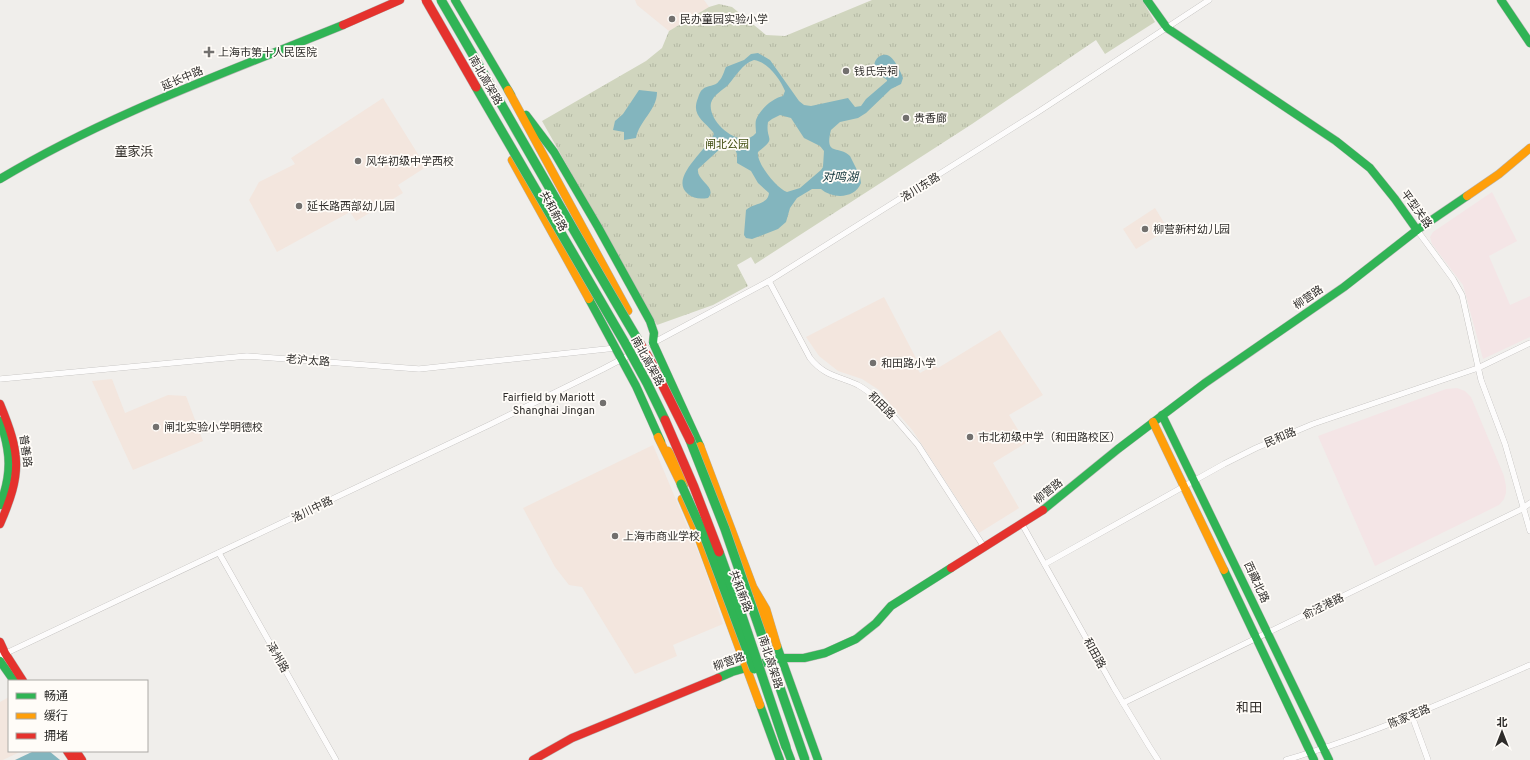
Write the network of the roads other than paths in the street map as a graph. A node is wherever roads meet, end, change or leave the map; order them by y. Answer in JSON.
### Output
{"nodes":[{"id":1,"x":400,"y":0,"type":"edge"},
{"id":2,"x":421,"y":0,"type":"edge"},
{"id":3,"x":426,"y":0,"type":"edge"},
{"id":4,"x":441,"y":0,"type":"edge"},
{"id":5,"x":455,"y":0,"type":"edge"},
{"id":6,"x":1147,"y":0,"type":"edge"},
{"id":7,"x":1209,"y":0,"type":"edge"},
{"id":8,"x":1501,"y":0,"type":"edge"},
{"id":9,"x":1167,"y":28,"type":"junction"},
{"id":10,"x":1530,"y":43,"type":"edge"},
{"id":11,"x":508,"y":90,"type":"junction"},
{"id":12,"x":1530,"y":148,"type":"edge"},
{"id":13,"x":0,"y":179,"type":"edge"},
{"id":14,"x":1417,"y":230,"type":"junction"},
{"id":15,"x":769,"y":281,"type":"junction"},
{"id":16,"x":653,"y":343,"type":"junction"},
{"id":17,"x":1530,"y":343,"type":"edge"},
{"id":18,"x":616,"y":348,"type":"junction"},
{"id":19,"x":622,"y":359,"type":"junction"},
{"id":20,"x":652,"y":364,"type":"junction"},
{"id":21,"x":1478,"y":368,"type":"junction"},
{"id":22,"x":0,"y":379,"type":"edge"},
{"id":23,"x":0,"y":404,"type":"edge"},
{"id":24,"x":1162,"y":415,"type":"junction"},
{"id":25,"x":0,"y":421,"type":"edge"},
{"id":26,"x":1153,"y":422,"type":"junction"},
{"id":27,"x":658,"y":437,"type":"junction"},
{"id":28,"x":1195,"y":481,"type":"junction"},
{"id":29,"x":1184,"y":487,"type":"junction"},
{"id":30,"x":1530,"y":503,"type":"edge"},
{"id":31,"x":0,"y":505,"type":"edge"},
{"id":32,"x":1522,"y":509,"type":"junction"},
{"id":33,"x":0,"y":524,"type":"edge"},
{"id":34,"x":1022,"y":524,"type":"junction"},
{"id":35,"x":1530,"y":531,"type":"edge"},
{"id":36,"x":984,"y":547,"type":"junction"},
{"id":37,"x":219,"y":554,"type":"junction"},
{"id":38,"x":1045,"y":564,"type":"junction"},
{"id":39,"x":1268,"y":633,"type":"junction"},
{"id":40,"x":1256,"y":638,"type":"junction"},
{"id":41,"x":0,"y":642,"type":"edge"},
{"id":42,"x":2,"y":657,"type":"edge"},
{"id":43,"x":778,"y":659,"type":"junction"},
{"id":44,"x":1530,"y":664,"type":"edge"},
{"id":45,"x":751,"y":666,"type":"junction"},
{"id":46,"x":14,"y":680,"type":"edge"},
{"id":47,"x":22,"y":680,"type":"edge"},
{"id":48,"x":1123,"y":703,"type":"junction"},
{"id":49,"x":774,"y":710,"type":"junction"},
{"id":50,"x":1412,"y":716,"type":"junction"},
{"id":51,"x":1323,"y":748,"type":"junction"},
{"id":52,"x":1312,"y":756,"type":"edge"},
{"id":53,"x":336,"y":760,"type":"edge"},
{"id":54,"x":533,"y":760,"type":"edge"},
{"id":55,"x":780,"y":760,"type":"edge"},
{"id":56,"x":789,"y":760,"type":"edge"},
{"id":57,"x":805,"y":760,"type":"edge"},
{"id":58,"x":810,"y":760,"type":"edge"},
{"id":59,"x":818,"y":760,"type":"edge"},
{"id":60,"x":1158,"y":760,"type":"edge"},
{"id":61,"x":1286,"y":760,"type":"edge"},
{"id":62,"x":1329,"y":760,"type":"edge"},
{"id":63,"x":1428,"y":760,"type":"edge"}],
"edges":[{"from":1,"to":13,"type":"main road","name":"延长中路"},
{"from":2,"to":18,"type":"main road","name":"共和新路"},
{"from":3,"to":49,"type":"main road","name":"南北高架路","bridge":true},
{"from":4,"to":20,"type":"main road","name":"南北高架路","bridge":true},
{"from":5,"to":11,"type":"main road","name":"共和新路"},
{"from":6,"to":9,"type":"main road","name":"平型关路"},
{"from":7,"to":9,"type":"street","name":"洛川东路"},
{"from":8,"to":10,"type":"main road"},
{"from":9,"to":14,"type":"main road","name":"平型关路"},
{"from":9,"to":15,"type":"street","name":"洛川东路"},
{"from":11,"to":16,"type":"main road","name":"共和新路"},
{"from":11,"to":16,"type":"main road","name":"共和新路"},
{"from":11,"to":20,"type":"main road","bridge":true},
{"from":12,"to":14,"type":"main road","name":"柳营路"},
{"from":14,"to":21,"type":"street","name":"平型关路"},
{"from":14,"to":24,"type":"main road","name":"柳营路"},
{"from":15,"to":16,"type":"street","name":"洛川东路"},
{"from":15,"to":36,"type":"street","name":"和田路"},
{"from":16,"to":19,"type":"street","name":"洛川东路"},
{"from":16,"to":43,"type":"main road","name":"共和新路"},
{"from":17,"to":21,"type":"street","name":"民和路"},
{"from":18,"to":19,"type":"main road","name":"共和新路"},
{"from":18,"to":22,"type":"street","name":"老沪太路"},
{"from":19,"to":27,"type":"main road","name":"共和新路"},
{"from":19,"to":37,"type":"street","name":"洛川中路"},
{"from":20,"to":57,"type":"main road","name":"南北高架路","bridge":true},
{"from":21,"to":28,"type":"street","name":"民和路"},
{"from":21,"to":32,"type":"street","name":"平型关路"},
{"from":23,"to":33,"type":"main road","name":"普善路"},
{"from":24,"to":26,"type":"main road","name":"柳营路"},
{"from":24,"to":28,"type":"main road","name":"西藏北路"},
{"from":25,"to":31,"type":"main road","name":"普善路"},
{"from":26,"to":29,"type":"main road"},
{"from":26,"to":34,"type":"main road","name":"柳营路"},
{"from":27,"to":45,"type":"main road","name":"共和新路"},
{"from":27,"to":49,"type":"main road","bridge":true},
{"from":28,"to":29,"type":"street","name":"民和路"},
{"from":28,"to":39,"type":"main road","name":"西藏北路"},
{"from":29,"to":38,"type":"street","name":"民和路"},
{"from":29,"to":40,"type":"main road"},
{"from":30,"to":32,"type":"street","name":"俞泾港路"},
{"from":32,"to":35,"type":"street","name":"平型关路"},
{"from":32,"to":39,"type":"street","name":"俞泾港路"},
{"from":34,"to":36,"type":"main road","name":"柳营路"},
{"from":34,"to":38,"type":"street","name":"和田路"},
{"from":36,"to":43,"type":"main road","name":"柳营路"},
{"from":37,"to":42,"type":"street","name":"洛川中路"},
{"from":37,"to":53,"type":"street","name":"泽州路"},
{"from":38,"to":48,"type":"street","name":"和田路"},
{"from":39,"to":40,"type":"street","name":"俞泾港路"},
{"from":39,"to":51,"type":"main road","name":"西藏北路"},
{"from":40,"to":48,"type":"street","name":"俞泾港路"},
{"from":40,"to":52,"type":"main road"},
{"from":41,"to":42,"type":"main road"},
{"from":42,"to":46,"type":"main road"},
{"from":42,"to":47,"type":"main road"},
{"from":43,"to":45,"type":"main road","name":"柳营路"},
{"from":43,"to":58,"type":"main road","name":"共和新路"},
{"from":43,"to":59,"type":"main road","name":"共和新路"},
{"from":44,"to":50,"type":"street","name":"陈家宅路"},
{"from":45,"to":54,"type":"main road","name":"柳营路"},
{"from":45,"to":55,"type":"main road","name":"共和新路"},
{"from":45,"to":56,"type":"main road","name":"共和新路"},
{"from":48,"to":60,"type":"street","name":"和田路"},
{"from":49,"to":56,"type":"main road","name":"南北高架路","bridge":true},
{"from":50,"to":51,"type":"street","name":"陈家宅路"},
{"from":50,"to":63,"type":"street"},
{"from":51,"to":52,"type":"street","name":"陈家宅路"},
{"from":51,"to":62,"type":"main road","name":"西藏北路"},
{"from":52,"to":61,"type":"street","name":"陈家宅路"}]}
